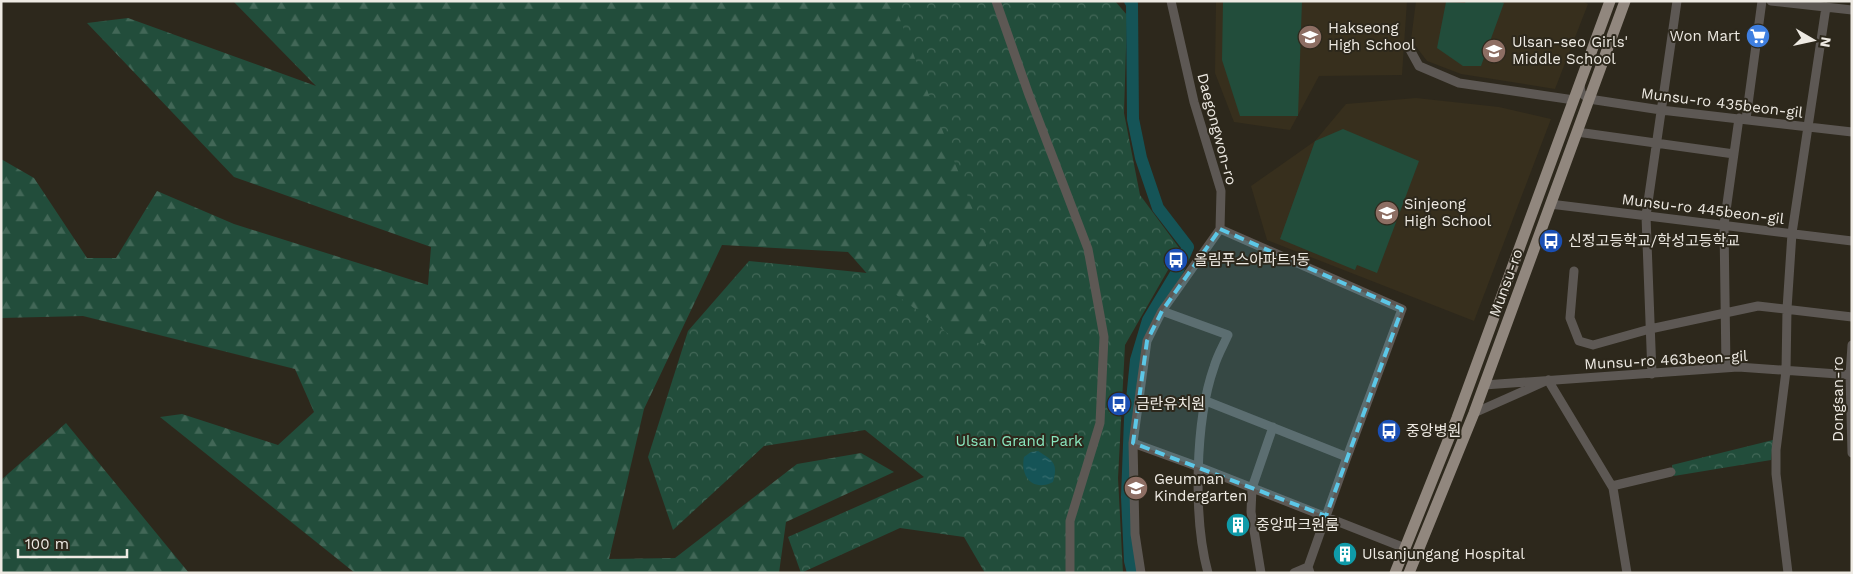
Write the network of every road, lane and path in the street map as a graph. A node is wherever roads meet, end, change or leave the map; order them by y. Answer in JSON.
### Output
{"nodes":[{"id":1,"x":996,"y":1,"type":"edge"},
{"id":2,"x":1171,"y":1,"type":"edge"},
{"id":3,"x":1625,"y":1,"type":"edge"},
{"id":4,"x":1677,"y":1,"type":"edge"},
{"id":5,"x":1762,"y":1,"type":"edge"},
{"id":6,"x":1771,"y":1,"type":"edge"},
{"id":7,"x":1607,"y":2,"type":"edge"},
{"id":8,"x":1826,"y":7,"type":"junction"},
{"id":9,"x":1852,"y":10,"type":"edge"},
{"id":10,"x":1408,"y":46,"type":"dead end"},
{"id":11,"x":1580,"y":83,"type":"junction"},
{"id":12,"x":1589,"y":99,"type":"junction"},
{"id":13,"x":1574,"y":100,"type":"junction"},
{"id":14,"x":1662,"y":110,"type":"junction"},
{"id":15,"x":1742,"y":119,"type":"junction"},
{"id":16,"x":1809,"y":127,"type":"junction"},
{"id":17,"x":1577,"y":132,"type":"junction"},
{"id":18,"x":1852,"y":132,"type":"edge"},
{"id":19,"x":1657,"y":143,"type":"junction"},
{"id":20,"x":1554,"y":154,"type":"junction"},
{"id":21,"x":1734,"y":154,"type":"junction"},
{"id":22,"x":1567,"y":159,"type":"junction"},
{"id":23,"x":1550,"y":204,"type":"junction"},
{"id":24,"x":1646,"y":216,"type":"junction"},
{"id":25,"x":1724,"y":225,"type":"junction"},
{"id":26,"x":1220,"y":229,"type":"junction"},
{"id":27,"x":1792,"y":233,"type":"junction"},
{"id":28,"x":1852,"y":241,"type":"edge"},
{"id":29,"x":1574,"y":271,"type":"dead end"},
{"id":30,"x":1787,"y":309,"type":"junction"},
{"id":31,"x":1162,"y":310,"type":"junction"},
{"id":32,"x":1724,"y":313,"type":"junction"},
{"id":33,"x":1852,"y":317,"type":"edge"},
{"id":34,"x":1492,"y":322,"type":"junction"},
{"id":35,"x":1506,"y":326,"type":"junction"},
{"id":36,"x":1650,"y":328,"type":"junction"},
{"id":37,"x":1852,"y":345,"type":"edge"},
{"id":38,"x":1481,"y":353,"type":"junction"},
{"id":39,"x":1726,"y":368,"type":"junction"},
{"id":40,"x":1786,"y":371,"type":"junction"},
{"id":41,"x":1652,"y":374,"type":"junction"},
{"id":42,"x":1851,"y":375,"type":"edge"},
{"id":43,"x":1548,"y":380,"type":"junction"},
{"id":44,"x":1484,"y":385,"type":"junction"},
{"id":45,"x":1465,"y":398,"type":"junction"},
{"id":46,"x":1206,"y":400,"type":"junction"},
{"id":47,"x":1474,"y":413,"type":"junction"},
{"id":48,"x":1273,"y":427,"type":"junction"},
{"id":49,"x":1133,"y":443,"type":"junction"},
{"id":50,"x":1852,"y":453,"type":"edge"},
{"id":51,"x":1347,"y":457,"type":"junction"},
{"id":52,"x":1199,"y":467,"type":"junction"},
{"id":53,"x":1671,"y":472,"type":"dead end"},
{"id":54,"x":1612,"y":486,"type":"junction"},
{"id":55,"x":1252,"y":488,"type":"junction"},
{"id":56,"x":1326,"y":516,"type":"junction"},
{"id":57,"x":1405,"y":548,"type":"junction"},
{"id":58,"x":1309,"y":570,"type":"edge"},
{"id":59,"x":1070,"y":573,"type":"edge"},
{"id":60,"x":1141,"y":573,"type":"edge"},
{"id":61,"x":1208,"y":573,"type":"edge"},
{"id":62,"x":1261,"y":573,"type":"edge"},
{"id":63,"x":1294,"y":573,"type":"edge"},
{"id":64,"x":1395,"y":573,"type":"edge"},
{"id":65,"x":1409,"y":573,"type":"edge"},
{"id":66,"x":1628,"y":573,"type":"edge"},
{"id":67,"x":1788,"y":573,"type":"edge"}],
"edges":[{"from":1,"to":59,"type":"street"},
{"from":2,"to":26,"type":"street","name":"Daegongwon-ro"},
{"from":3,"to":12,"type":"main road","name":"Munsu-ro"},
{"from":4,"to":14,"type":"street"},
{"from":5,"to":15,"type":"street"},
{"from":6,"to":8,"type":"street"},
{"from":7,"to":11,"type":"main road","name":"Munsu-ro"},
{"from":8,"to":9,"type":"street"},
{"from":8,"to":16,"type":"street"},
{"from":10,"to":13,"type":"street"},
{"from":11,"to":12,"type":"street"},
{"from":11,"to":13,"type":"main road","name":"Munsu-ro"},
{"from":12,"to":14,"type":"street","name":"Munsu-ro 435beon-gil"},
{"from":12,"to":17,"type":"main road","name":"Munsu-ro"},
{"from":13,"to":20,"type":"main road","name":"Munsu-ro"},
{"from":14,"to":15,"type":"street","name":"Munsu-ro 435beon-gil"},
{"from":14,"to":19,"type":"street"},
{"from":15,"to":16,"type":"street","name":"Munsu-ro 435beon-gil"},
{"from":15,"to":21,"type":"street"},
{"from":16,"to":18,"type":"street","name":"Munsu-ro 435beon-gil"},
{"from":16,"to":27,"type":"street"},
{"from":17,"to":19,"type":"street"},
{"from":17,"to":22,"type":"main road","name":"Munsu-ro"},
{"from":19,"to":21,"type":"street"},
{"from":19,"to":24,"type":"street"},
{"from":20,"to":22,"type":"main road"},
{"from":20,"to":34,"type":"main road","name":"Munsu-ro"},
{"from":21,"to":25,"type":"street"},
{"from":22,"to":23,"type":"main road","name":"Munsu-ro"},
{"from":23,"to":24,"type":"street","name":"Munsu-ro 445beon-gil"},
{"from":23,"to":35,"type":"main road","name":"Munsu-ro"},
{"from":24,"to":25,"type":"street","name":"Munsu-ro 445beon-gil"},
{"from":24,"to":36,"type":"street"},
{"from":25,"to":27,"type":"street","name":"Munsu-ro 445beon-gil"},
{"from":25,"to":32,"type":"street"},
{"from":26,"to":31,"type":"street"},
{"from":26,"to":51,"type":"street"},
{"from":27,"to":28,"type":"street","name":"Munsu-ro 445beon-gil"},
{"from":27,"to":30,"type":"street"},
{"from":29,"to":36,"type":"street"},
{"from":30,"to":32,"type":"street"},
{"from":30,"to":33,"type":"street"},
{"from":30,"to":40,"type":"street"},
{"from":31,"to":46,"type":"street"},
{"from":31,"to":49,"type":"street"},
{"from":32,"to":36,"type":"street"},
{"from":32,"to":39,"type":"street"},
{"from":34,"to":35,"type":"main road"},
{"from":34,"to":38,"type":"main road","name":"Munsu-ro"},
{"from":35,"to":44,"type":"main road","name":"Munsu-ro"},
{"from":36,"to":41,"type":"street"},
{"from":37,"to":42,"type":"street","name":"Dongsan-ro"},
{"from":38,"to":44,"type":"main road"},
{"from":38,"to":45,"type":"main road","name":"Munsu-ro"},
{"from":39,"to":40,"type":"street","name":"Munsu-ro 463beon-gil"},
{"from":39,"to":41,"type":"street","name":"Munsu-ro 463beon-gil"},
{"from":40,"to":42,"type":"street","name":"Munsu-ro 463beon-gil"},
{"from":40,"to":67,"type":"street"},
{"from":41,"to":43,"type":"street","name":"Munsu-ro 463beon-gil"},
{"from":42,"to":50,"type":"street","name":"Dongsan-ro"},
{"from":43,"to":44,"type":"street","name":"Munsu-ro 463beon-gil"},
{"from":43,"to":47,"type":"street"},
{"from":43,"to":54,"type":"street"},
{"from":44,"to":45,"type":"main road"},
{"from":44,"to":47,"type":"main road","name":"Munsu-ro"},
{"from":45,"to":57,"type":"main road","name":"Munsu-ro"},
{"from":46,"to":48,"type":"street"},
{"from":46,"to":52,"type":"street"},
{"from":47,"to":65,"type":"main road","name":"Munsu-ro"},
{"from":48,"to":51,"type":"street"},
{"from":48,"to":55,"type":"street"},
{"from":49,"to":52,"type":"street"},
{"from":49,"to":60,"type":"street"},
{"from":51,"to":56,"type":"street"},
{"from":52,"to":55,"type":"street"},
{"from":52,"to":61,"type":"street"},
{"from":53,"to":54,"type":"street"},
{"from":54,"to":66,"type":"street"},
{"from":55,"to":56,"type":"street"},
{"from":55,"to":62,"type":"street"},
{"from":56,"to":57,"type":"street"},
{"from":56,"to":58,"type":"street"},
{"from":57,"to":64,"type":"main road","name":"Munsu-ro"},
{"from":58,"to":63,"type":"street"}]}
